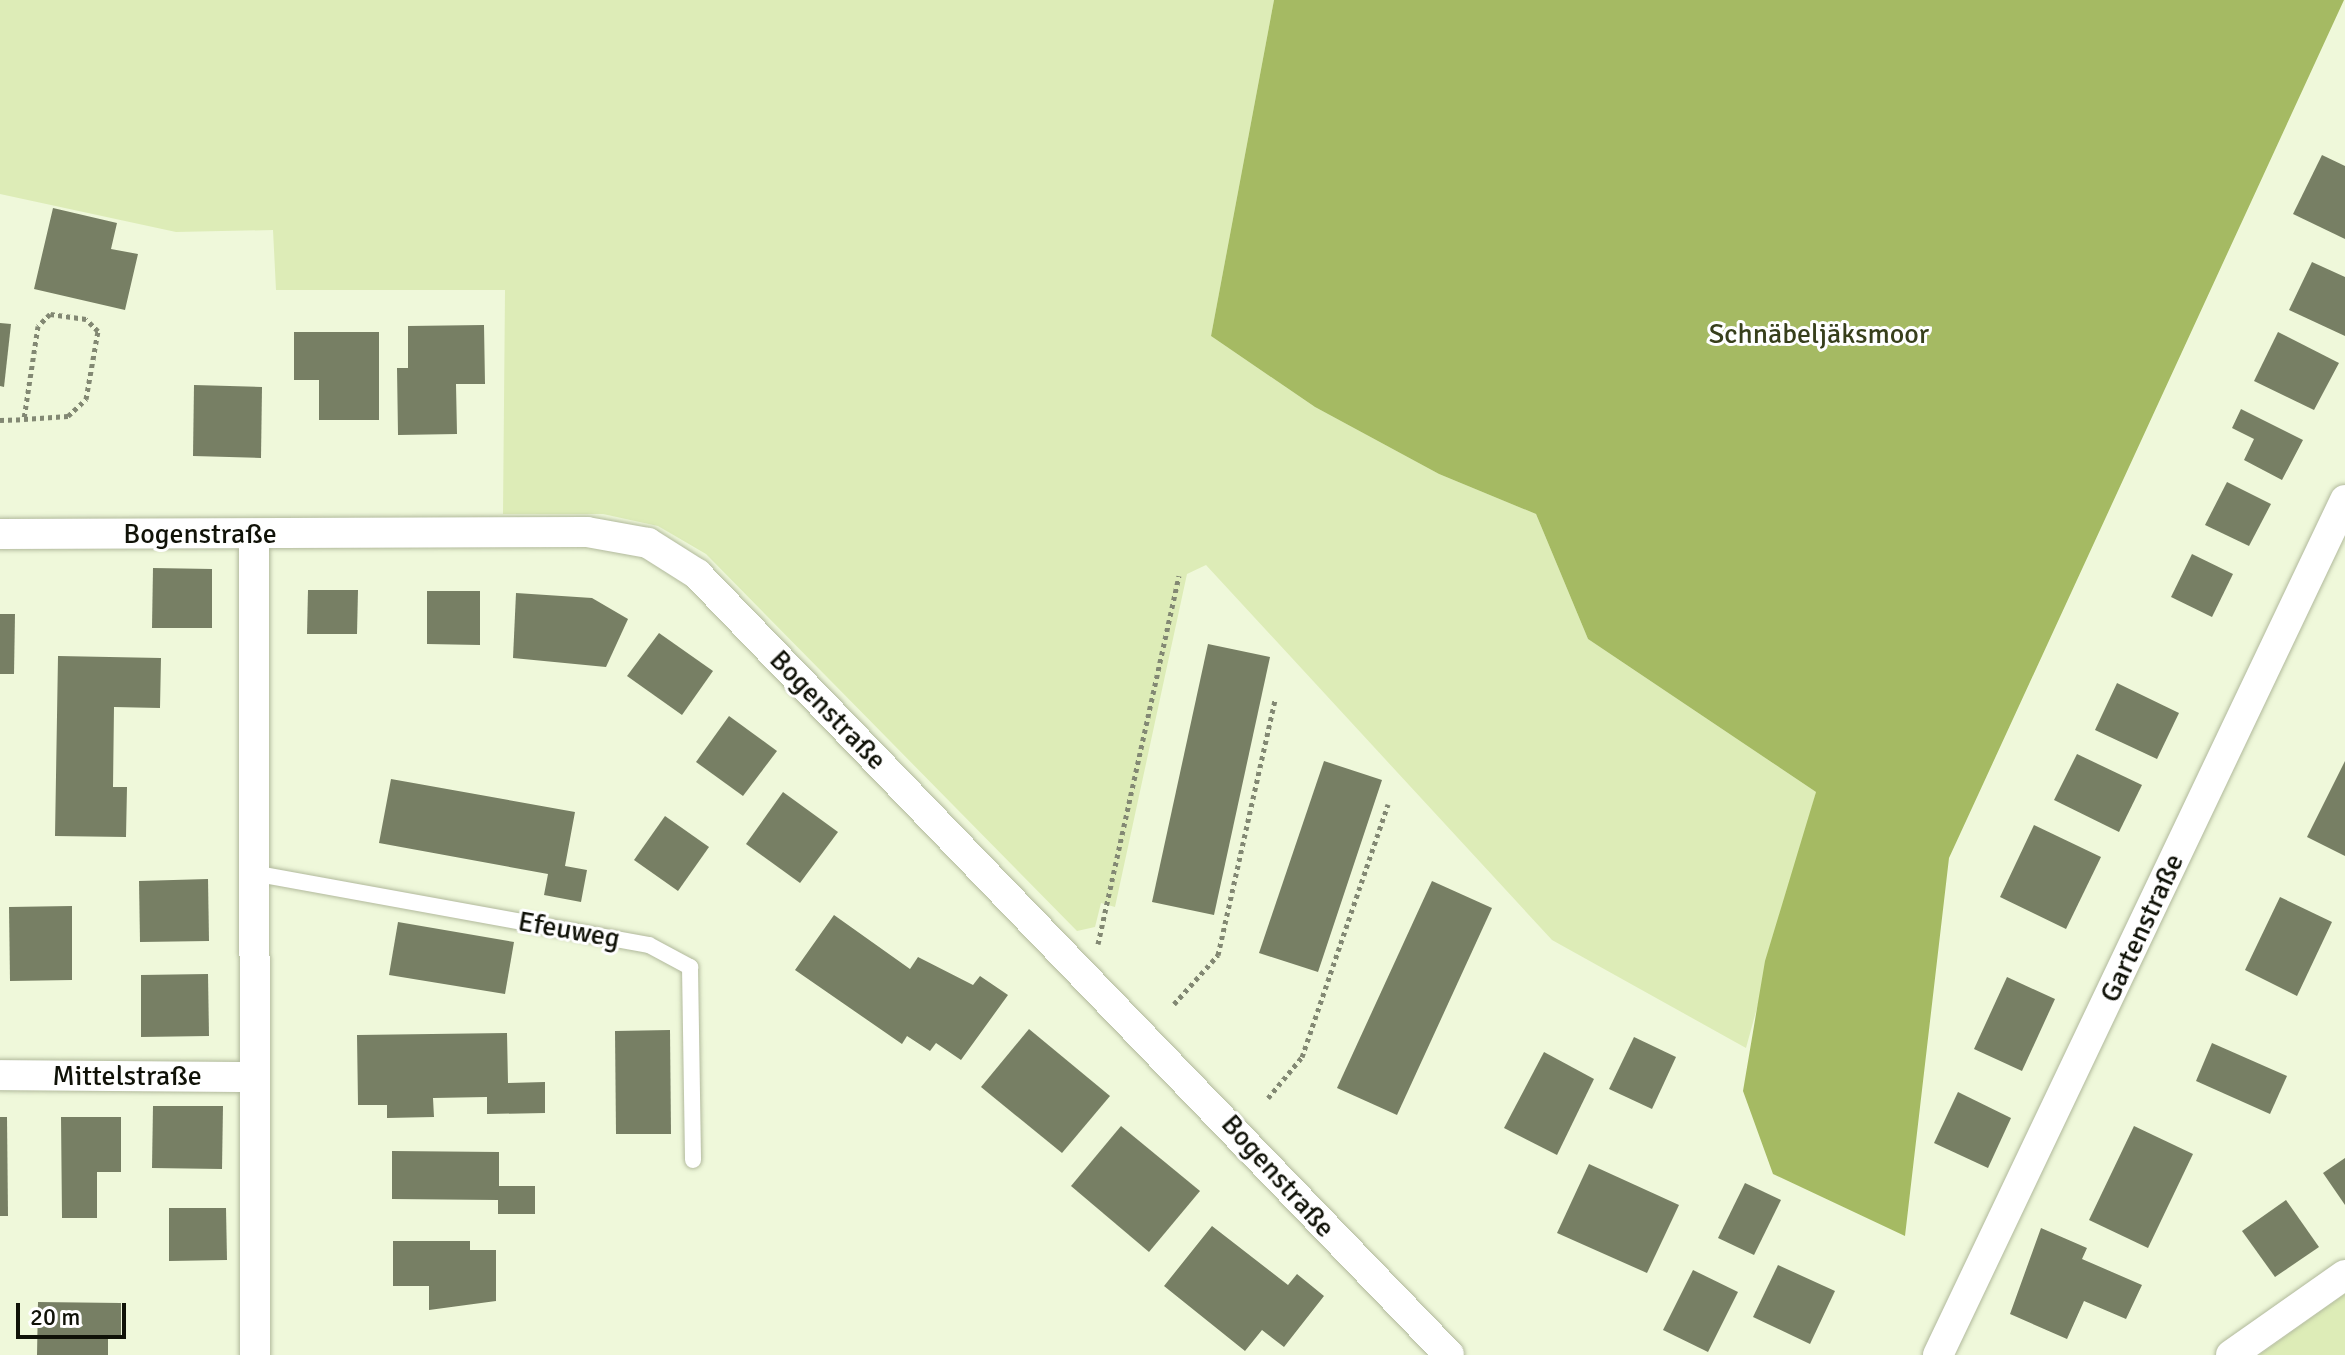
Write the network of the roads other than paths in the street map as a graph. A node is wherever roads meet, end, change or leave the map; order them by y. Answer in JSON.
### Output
{"nodes":[{"id":1,"x":2345,"y":500,"type":"edge"},
{"id":2,"x":0,"y":534,"type":"edge"},
{"id":3,"x":254,"y":535,"type":"junction"},
{"id":4,"x":253,"y":873,"type":"junction"},
{"id":5,"x":0,"y":1075,"type":"edge"},
{"id":6,"x":254,"y":1077,"type":"junction"},
{"id":7,"x":693,"y":1160,"type":"dead end"},
{"id":8,"x":2345,"y":1275,"type":"edge"},
{"id":9,"x":255,"y":1355,"type":"edge"},
{"id":10,"x":1449,"y":1355,"type":"edge"},
{"id":11,"x":1938,"y":1355,"type":"edge"},
{"id":12,"x":2231,"y":1355,"type":"edge"}],
"edges":[{"from":1,"to":11,"type":"street","name":"Gartenstraße"},
{"from":2,"to":3,"type":"street","name":"Bogenstraße"},
{"from":3,"to":4,"type":"street"},
{"from":3,"to":10,"type":"street","name":"Bogenstraße"},
{"from":4,"to":6,"type":"street"},
{"from":4,"to":7,"type":"lane","name":"Efeuweg"},
{"from":5,"to":6,"type":"street","name":"Mittelstraße"},
{"from":6,"to":9,"type":"street"},
{"from":8,"to":12,"type":"street"}]}
